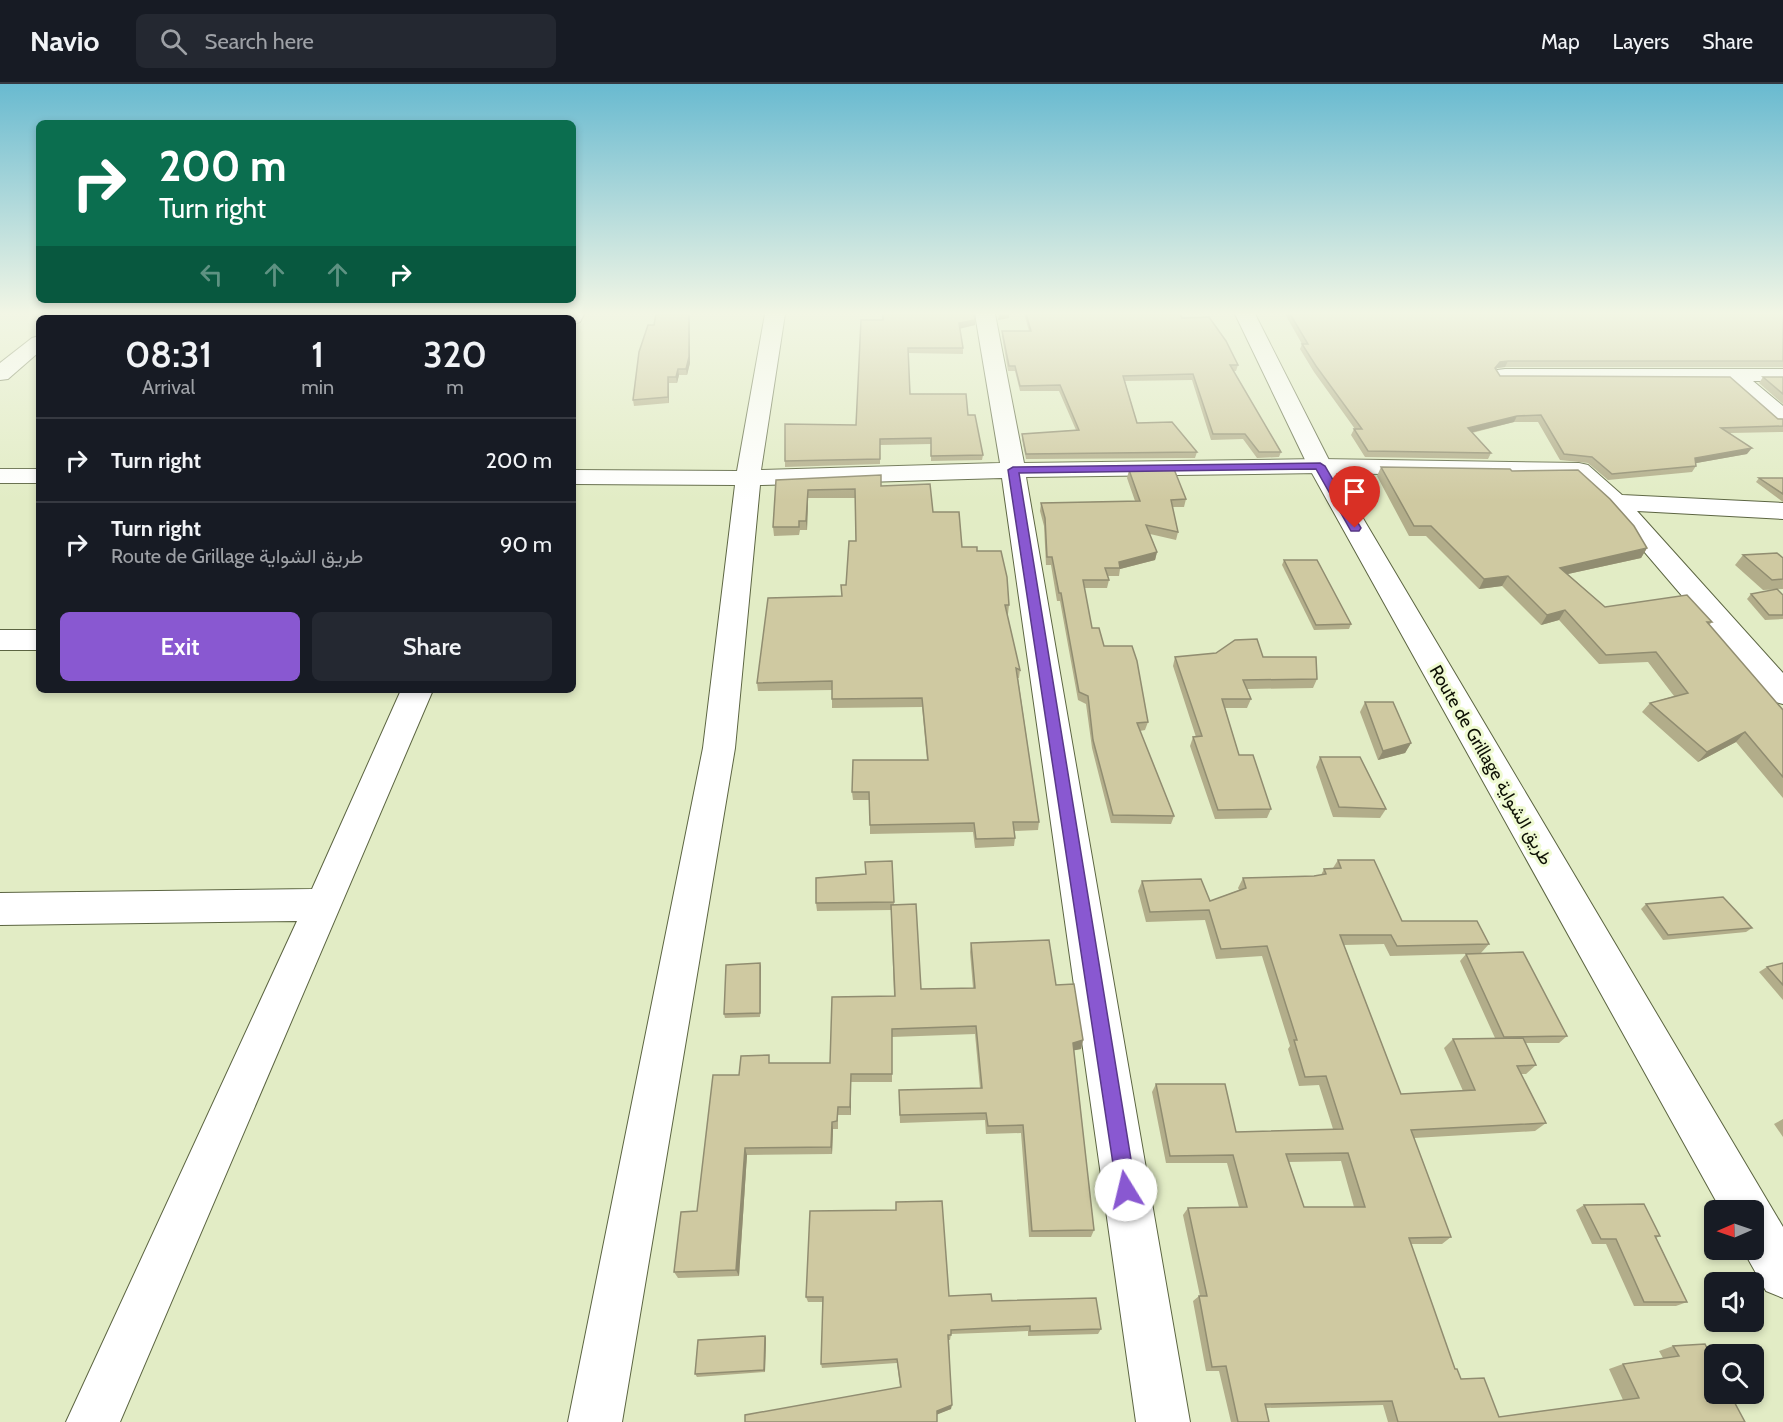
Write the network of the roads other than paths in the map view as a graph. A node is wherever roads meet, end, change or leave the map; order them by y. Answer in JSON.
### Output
{"nodes":[{"id":1,"x":765,"y":376,"type":"edge"},
{"id":2,"x":996,"y":376,"type":"edge"},
{"id":3,"x":1276,"y":376,"type":"edge"},
{"id":4,"x":1734,"y":376,"type":"edge"},
{"id":5,"x":1783,"y":418,"type":"edge"},
{"id":6,"x":1320,"y":466,"type":"junction"},
{"id":7,"x":1013,"y":470,"type":"junction"},
{"id":8,"x":0,"y":476,"type":"edge"},
{"id":9,"x":36,"y":476,"type":"edge"},
{"id":10,"x":576,"y":477,"type":"edge"},
{"id":11,"x":748,"y":478,"type":"junction"},
{"id":12,"x":1615,"y":502,"type":"junction"},
{"id":13,"x":1783,"y":511,"type":"edge"},
{"id":14,"x":0,"y":640,"type":"edge"},
{"id":15,"x":36,"y":640,"type":"edge"},
{"id":16,"x":416,"y":693,"type":"edge"},
{"id":17,"x":1783,"y":693,"type":"edge"},
{"id":18,"x":322,"y":905,"type":"junction"},
{"id":19,"x":0,"y":909,"type":"edge"},
{"id":20,"x":1741,"y":1200,"type":"edge"},
{"id":21,"x":1764,"y":1240,"type":"edge"},
{"id":22,"x":1783,"y":1274,"type":"edge"},
{"id":23,"x":93,"y":1422,"type":"edge"},
{"id":24,"x":595,"y":1422,"type":"edge"},
{"id":25,"x":1163,"y":1422,"type":"edge"}],
"edges":[{"from":1,"to":11,"type":"street"},
{"from":2,"to":7,"type":"street"},
{"from":3,"to":6,"type":"street","name":"Route de Grillage طريق الشواية"},
{"from":4,"to":5,"type":"street"},
{"from":6,"to":7,"type":"street"},
{"from":6,"to":12,"type":"street"},
{"from":6,"to":20,"type":"street","name":"Route de Grillage طريق الشواية"},
{"from":7,"to":11,"type":"street"},
{"from":7,"to":25,"type":"street"},
{"from":8,"to":9,"type":"street"},
{"from":10,"to":11,"type":"street"},
{"from":11,"to":24,"type":"street"},
{"from":12,"to":13,"type":"street"},
{"from":12,"to":17,"type":"street"},
{"from":14,"to":15,"type":"street"},
{"from":16,"to":18,"type":"street"},
{"from":18,"to":19,"type":"street"},
{"from":18,"to":23,"type":"street"},
{"from":21,"to":22,"type":"street"}]}
